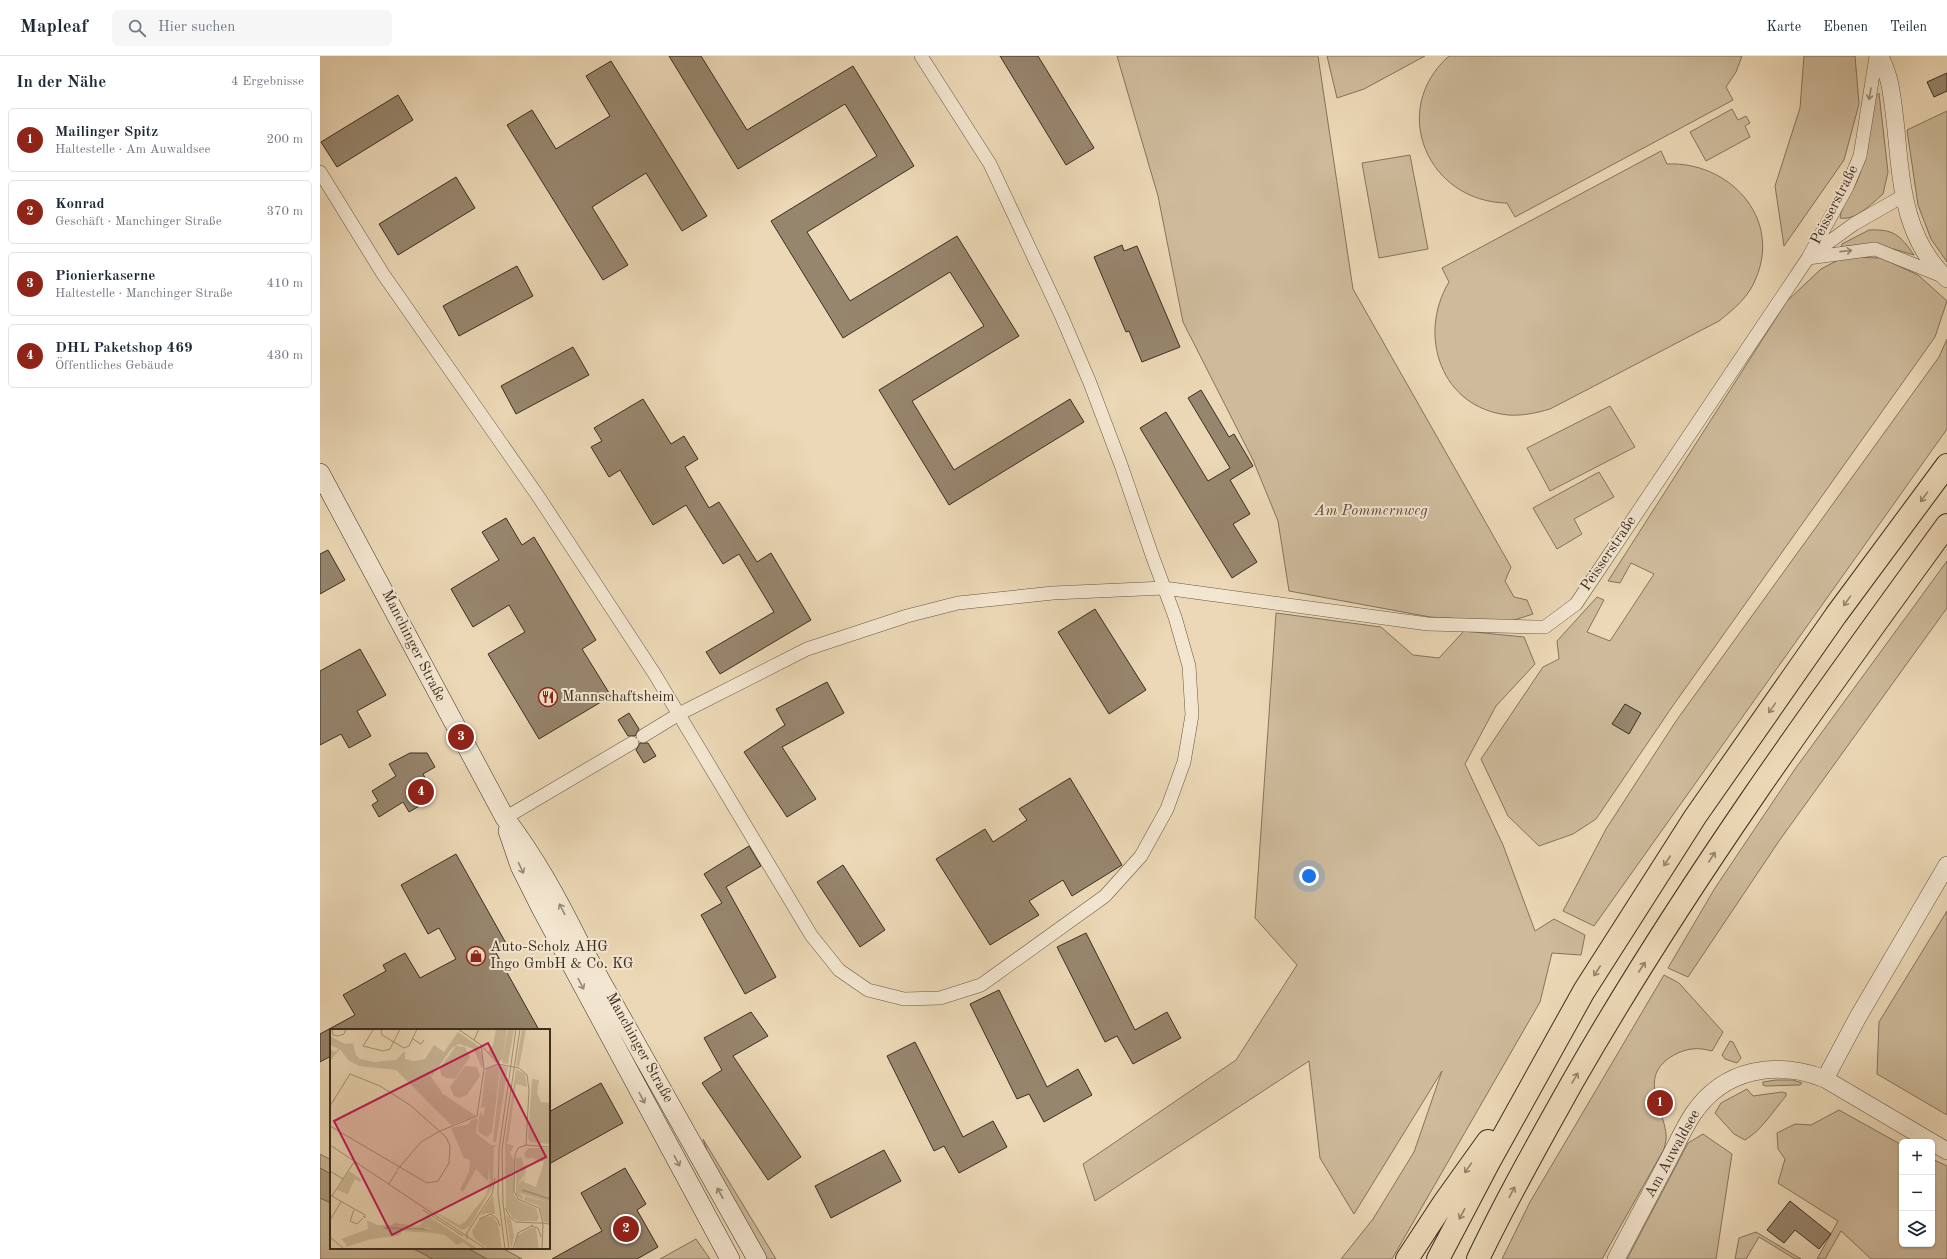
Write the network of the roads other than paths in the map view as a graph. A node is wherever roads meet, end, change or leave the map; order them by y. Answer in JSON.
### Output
{"nodes":[{"id":1,"x":921,"y":56,"type":"edge"},
{"id":2,"x":1876,"y":56,"type":"edge"},
{"id":3,"x":1880,"y":56,"type":"edge"},
{"id":4,"x":320,"y":172,"type":"edge"},
{"id":5,"x":1903,"y":196,"type":"junction"},
{"id":6,"x":1808,"y":258,"type":"junction"},
{"id":7,"x":1945,"y":278,"type":"edge"},
{"id":8,"x":1947,"y":466,"type":"edge"},
{"id":9,"x":321,"y":478,"type":"edge"},
{"id":10,"x":1947,"y":526,"type":"edge"},
{"id":11,"x":1164,"y":588,"type":"junction"},
{"id":12,"x":679,"y":714,"type":"junction"},
{"id":13,"x":643,"y":736,"type":"dead end"},
{"id":14,"x":632,"y":743,"type":"dead end"},
{"id":15,"x":505,"y":818,"type":"junction"},
{"id":16,"x":1947,"y":865,"type":"edge"},
{"id":17,"x":1547,"y":1057,"type":"junction"},
{"id":18,"x":1825,"y":1079,"type":"junction"},
{"id":19,"x":1947,"y":1151,"type":"edge"},
{"id":20,"x":730,"y":1259,"type":"edge"},
{"id":21,"x":757,"y":1259,"type":"edge"},
{"id":22,"x":1407,"y":1259,"type":"edge"},
{"id":23,"x":1438,"y":1259,"type":"edge"},
{"id":24,"x":1478,"y":1259,"type":"edge"},
{"id":25,"x":1616,"y":1259,"type":"edge"}],
"edges":[{"from":1,"to":11,"type":"street"},
{"from":2,"to":6,"type":"street","name":"Peisserstraße","one_way":true},
{"from":3,"to":5,"type":"street","name":"Peisserstraße"},
{"from":4,"to":12,"type":"street"},
{"from":5,"to":6,"type":"street","name":"Peisserstraße"},
{"from":5,"to":7,"type":"street","name":"Peisserstraße"},
{"from":6,"to":7,"type":"street","name":"Peisserstraße","one_way":true},
{"from":6,"to":11,"type":"street","name":"Peisserstraße"},
{"from":8,"to":17,"type":"highway","one_way":true},
{"from":9,"to":15,"type":"main road","name":"Manchinger Straße"},
{"from":24,"to":10,"type":"highway","one_way":true},
{"from":11,"to":12,"type":"street","name":"Peisserstraße"},
{"from":11,"to":12,"type":"street"},
{"from":12,"to":13,"type":"street","name":"Peisserstraße"},
{"from":14,"to":15,"type":"street"},
{"from":15,"to":20,"type":"main road","name":"Manchinger Straße","one_way":true},
{"from":21,"to":15,"type":"main road","name":"Manchinger Straße","one_way":true},
{"from":16,"to":18,"type":"street"},
{"from":17,"to":22,"type":"highway","one_way":true},
{"from":17,"to":23,"type":"highway","one_way":true},
{"from":18,"to":19,"type":"street","name":"Am Auwaldsee"},
{"from":18,"to":25,"type":"street","name":"Am Auwaldsee"}]}
